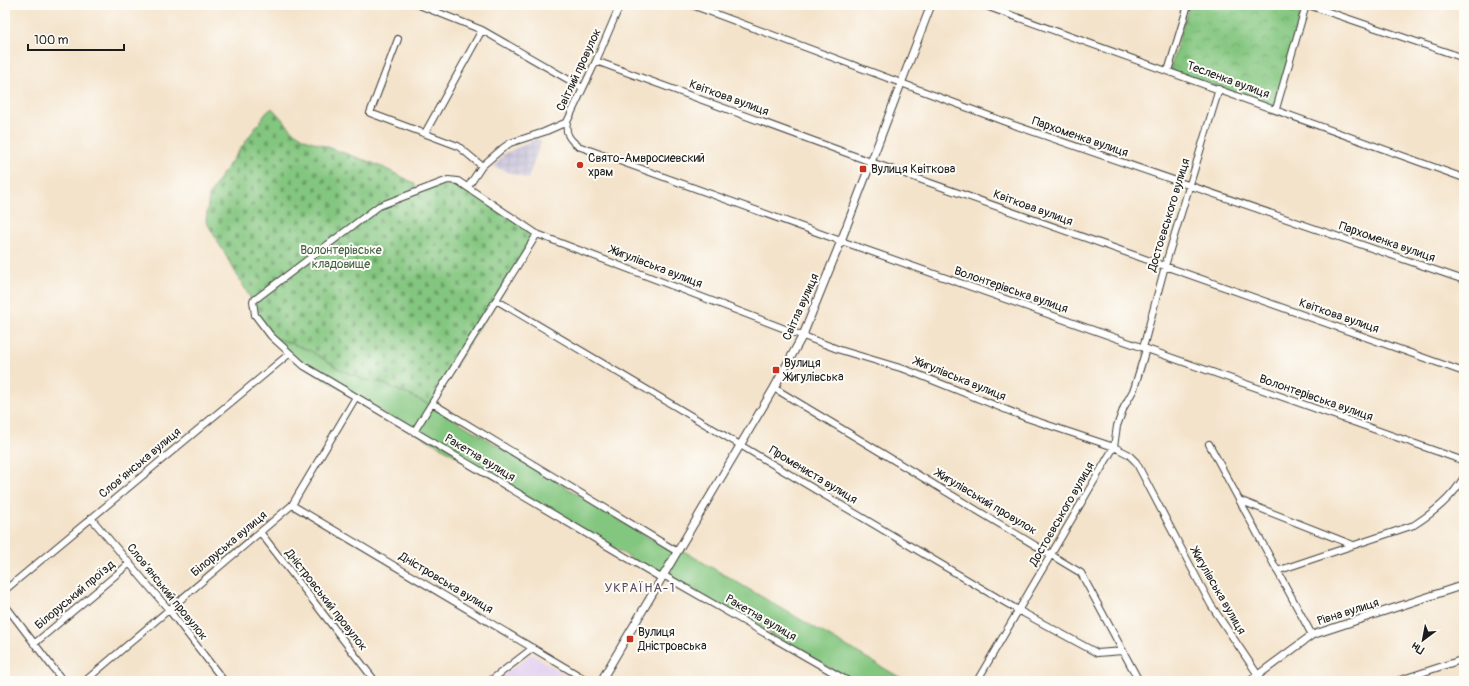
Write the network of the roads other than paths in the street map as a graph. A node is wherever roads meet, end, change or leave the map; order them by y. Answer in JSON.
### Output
{"nodes":[{"id":1,"x":419,"y":5,"type":"edge"},
{"id":2,"x":620,"y":5,"type":"edge"},
{"id":3,"x":692,"y":5,"type":"edge"},
{"id":4,"x":931,"y":5,"type":"edge"},
{"id":5,"x":983,"y":5,"type":"edge"},
{"id":6,"x":1188,"y":5,"type":"edge"},
{"id":7,"x":1307,"y":5,"type":"edge"},
{"id":8,"x":482,"y":30,"type":"junction"},
{"id":9,"x":398,"y":39,"type":"dead end"},
{"id":10,"x":1464,"y":58,"type":"edge"},
{"id":11,"x":596,"y":61,"type":"junction"},
{"id":12,"x":1168,"y":71,"type":"junction"},
{"id":13,"x":901,"y":84,"type":"junction"},
{"id":14,"x":583,"y":88,"type":"junction"},
{"id":15,"x":1219,"y":89,"type":"junction"},
{"id":16,"x":1276,"y":109,"type":"junction"},
{"id":17,"x":567,"y":122,"type":"junction"},
{"id":18,"x":426,"y":133,"type":"junction"},
{"id":19,"x":871,"y":162,"type":"junction"},
{"id":20,"x":482,"y":166,"type":"junction"},
{"id":21,"x":1464,"y":178,"type":"edge"},
{"id":22,"x":1189,"y":186,"type":"junction"},
{"id":23,"x":468,"y":187,"type":"junction"},
{"id":24,"x":537,"y":234,"type":"junction"},
{"id":25,"x":841,"y":241,"type":"junction"},
{"id":26,"x":1165,"y":266,"type":"junction"},
{"id":27,"x":1464,"y":280,"type":"edge"},
{"id":28,"x":496,"y":300,"type":"junction"},
{"id":29,"x":803,"y":335,"type":"junction"},
{"id":30,"x":1144,"y":349,"type":"junction"},
{"id":31,"x":288,"y":354,"type":"junction"},
{"id":32,"x":1464,"y":372,"type":"edge"},
{"id":33,"x":774,"y":388,"type":"junction"},
{"id":34,"x":356,"y":397,"type":"junction"},
{"id":35,"x":432,"y":403,"type":"junction"},
{"id":36,"x":414,"y":432,"type":"junction"},
{"id":37,"x":740,"y":444,"type":"junction"},
{"id":38,"x":1209,"y":444,"type":"dead end"},
{"id":39,"x":1114,"y":447,"type":"junction"},
{"id":40,"x":1464,"y":461,"type":"edge"},
{"id":41,"x":1464,"y":477,"type":"edge"},
{"id":42,"x":1239,"y":500,"type":"junction"},
{"id":43,"x":292,"y":505,"type":"junction"},
{"id":44,"x":91,"y":518,"type":"junction"},
{"id":45,"x":260,"y":532,"type":"junction"},
{"id":46,"x":1353,"y":545,"type":"junction"},
{"id":47,"x":676,"y":552,"type":"junction"},
{"id":48,"x":1051,"y":554,"type":"junction"},
{"id":49,"x":130,"y":563,"type":"junction"},
{"id":50,"x":1278,"y":570,"type":"junction"},
{"id":51,"x":662,"y":576,"type":"junction"},
{"id":52,"x":1464,"y":585,"type":"edge"},
{"id":53,"x":5,"y":590,"type":"edge"},
{"id":54,"x":5,"y":606,"type":"edge"},
{"id":55,"x":169,"y":610,"type":"junction"},
{"id":56,"x":1018,"y":610,"type":"junction"},
{"id":57,"x":1312,"y":635,"type":"junction"},
{"id":58,"x":34,"y":644,"type":"junction"},
{"id":59,"x":533,"y":648,"type":"junction"},
{"id":60,"x":1123,"y":651,"type":"junction"},
{"id":61,"x":1464,"y":659,"type":"edge"},
{"id":62,"x":1259,"y":678,"type":"edge"},
{"id":63,"x":64,"y":681,"type":"edge"},
{"id":64,"x":85,"y":681,"type":"edge"},
{"id":65,"x":224,"y":681,"type":"edge"},
{"id":66,"x":375,"y":681,"type":"edge"},
{"id":67,"x":490,"y":681,"type":"edge"},
{"id":68,"x":588,"y":681,"type":"edge"},
{"id":69,"x":601,"y":681,"type":"edge"},
{"id":70,"x":848,"y":681,"type":"edge"},
{"id":71,"x":977,"y":681,"type":"edge"},
{"id":72,"x":1139,"y":681,"type":"edge"},
{"id":73,"x":1250,"y":681,"type":"edge"},
{"id":74,"x":1397,"y":681,"type":"edge"}],
"edges":[{"from":1,"to":8,"type":"street"},
{"from":2,"to":11,"type":"street","name":"Світлий провулок"},
{"from":3,"to":13,"type":"street","name":"Пархоменка вулиця"},
{"from":4,"to":13,"type":"street","name":"Світла вулиця"},
{"from":5,"to":12,"type":"street","name":"Тесленка вулиця"},
{"from":6,"to":12,"type":"street"},
{"from":7,"to":10,"type":"street"},
{"from":7,"to":16,"type":"street"},
{"from":8,"to":14,"type":"street"},
{"from":8,"to":18,"type":"street"},
{"from":9,"to":18,"type":"street"},
{"from":11,"to":14,"type":"street","name":"Світлий провулок"},
{"from":11,"to":19,"type":"street","name":"Квіткова вулиця"},
{"from":12,"to":15,"type":"street","name":"Тесленка вулиця"},
{"from":13,"to":19,"type":"street","name":"Світла вулиця"},
{"from":13,"to":22,"type":"street","name":"Пархоменка вулиця"},
{"from":14,"to":17,"type":"street","name":"Світлий провулок"},
{"from":15,"to":16,"type":"street","name":"Тесленка вулиця"},
{"from":15,"to":22,"type":"street","name":"Достоєвського вулиця"},
{"from":16,"to":21,"type":"street","name":"Тесленка вулиця"},
{"from":17,"to":20,"type":"street"},
{"from":17,"to":25,"type":"street","name":"Волонтерівська вулиця"},
{"from":18,"to":20,"type":"street"},
{"from":19,"to":25,"type":"street","name":"Світла вулиця"},
{"from":19,"to":26,"type":"street","name":"Квіткова вулиця"},
{"from":20,"to":23,"type":"street"},
{"from":22,"to":26,"type":"street","name":"Достоєвського вулиця"},
{"from":22,"to":27,"type":"street","name":"Пархоменка вулиця"},
{"from":23,"to":24,"type":"street","name":"Жигулівська вулиця"},
{"from":23,"to":31,"type":"street","name":"Ракетна вулиця"},
{"from":24,"to":28,"type":"street"},
{"from":24,"to":29,"type":"street","name":"Жигулівська вулиця"},
{"from":25,"to":29,"type":"street","name":"Світла вулиця"},
{"from":25,"to":30,"type":"street","name":"Волонтерівська вулиця"},
{"from":26,"to":30,"type":"street","name":"Достоєвського вулиця"},
{"from":26,"to":32,"type":"street","name":"Квіткова вулиця"},
{"from":28,"to":35,"type":"street"},
{"from":28,"to":37,"type":"street","name":"Промениста вулиця"},
{"from":29,"to":33,"type":"street","name":"Світла вулиця"},
{"from":29,"to":39,"type":"street","name":"Жигулівська вулиця"},
{"from":30,"to":39,"type":"street","name":"Достоєвського вулиця"},
{"from":30,"to":40,"type":"street","name":"Волонтерівська вулиця"},
{"from":31,"to":34,"type":"street","name":"Ракетна вулиця"},
{"from":31,"to":44,"type":"street","name":"Слов’янська вулиця"},
{"from":33,"to":37,"type":"street","name":"Світла вулиця"},
{"from":33,"to":48,"type":"street","name":"Жигулівський провулок"},
{"from":34,"to":36,"type":"street","name":"Ракетна вулиця"},
{"from":34,"to":43,"type":"street","name":"Білоруська вулиця"},
{"from":35,"to":36,"type":"street"},
{"from":35,"to":47,"type":"street","name":"Ракетна вулиця"},
{"from":36,"to":51,"type":"street","name":"Ракетна вулиця"},
{"from":37,"to":47,"type":"street","name":"Світла вулиця"},
{"from":37,"to":56,"type":"street","name":"Промениста вулиця"},
{"from":38,"to":42,"type":"street"},
{"from":39,"to":48,"type":"street","name":"Достоєвського вулиця"},
{"from":39,"to":62,"type":"street","name":"Жигулівська вулиця"},
{"from":41,"to":46,"type":"street"},
{"from":42,"to":46,"type":"street"},
{"from":42,"to":50,"type":"street"},
{"from":43,"to":45,"type":"street","name":"Білоруська вулиця"},
{"from":43,"to":59,"type":"street","name":"Дністровська вулиця"},
{"from":44,"to":49,"type":"street","name":"Слов’янський провулок"},
{"from":44,"to":53,"type":"street","name":"Слов’янська вулиця"},
{"from":45,"to":55,"type":"street","name":"Білоруська вулиця"},
{"from":45,"to":66,"type":"street","name":"Дністровський провулок"},
{"from":46,"to":50,"type":"street"},
{"from":47,"to":51,"type":"street","name":"Світла вулиця"},
{"from":48,"to":56,"type":"street","name":"Достоєвського вулиця"},
{"from":48,"to":60,"type":"street","name":"Жигулівський провулок"},
{"from":49,"to":55,"type":"street","name":"Слов’янський провулок"},
{"from":49,"to":58,"type":"street","name":"Білоруський проїзд"},
{"from":50,"to":57,"type":"street"},
{"from":51,"to":69,"type":"street","name":"Світла вулиця"},
{"from":51,"to":70,"type":"street","name":"Ракетна вулиця"},
{"from":52,"to":57,"type":"street","name":"Рівна вулиця"},
{"from":54,"to":58,"type":"street"},
{"from":55,"to":64,"type":"street","name":"Білоруська вулиця"},
{"from":55,"to":65,"type":"street","name":"Слов’янський провулок"},
{"from":56,"to":60,"type":"street","name":"Промениста вулиця"},
{"from":56,"to":71,"type":"street","name":"Достоєвського вулиця"},
{"from":57,"to":62,"type":"street","name":"Рівна вулиця"},
{"from":58,"to":63,"type":"street"},
{"from":59,"to":67,"type":"street"},
{"from":59,"to":68,"type":"street","name":"Дністровська вулиця"},
{"from":60,"to":72,"type":"street","name":"Жигулівський провулок"},
{"from":61,"to":74,"type":"street"},
{"from":62,"to":73,"type":"street","name":"Рівна вулиця"}]}
